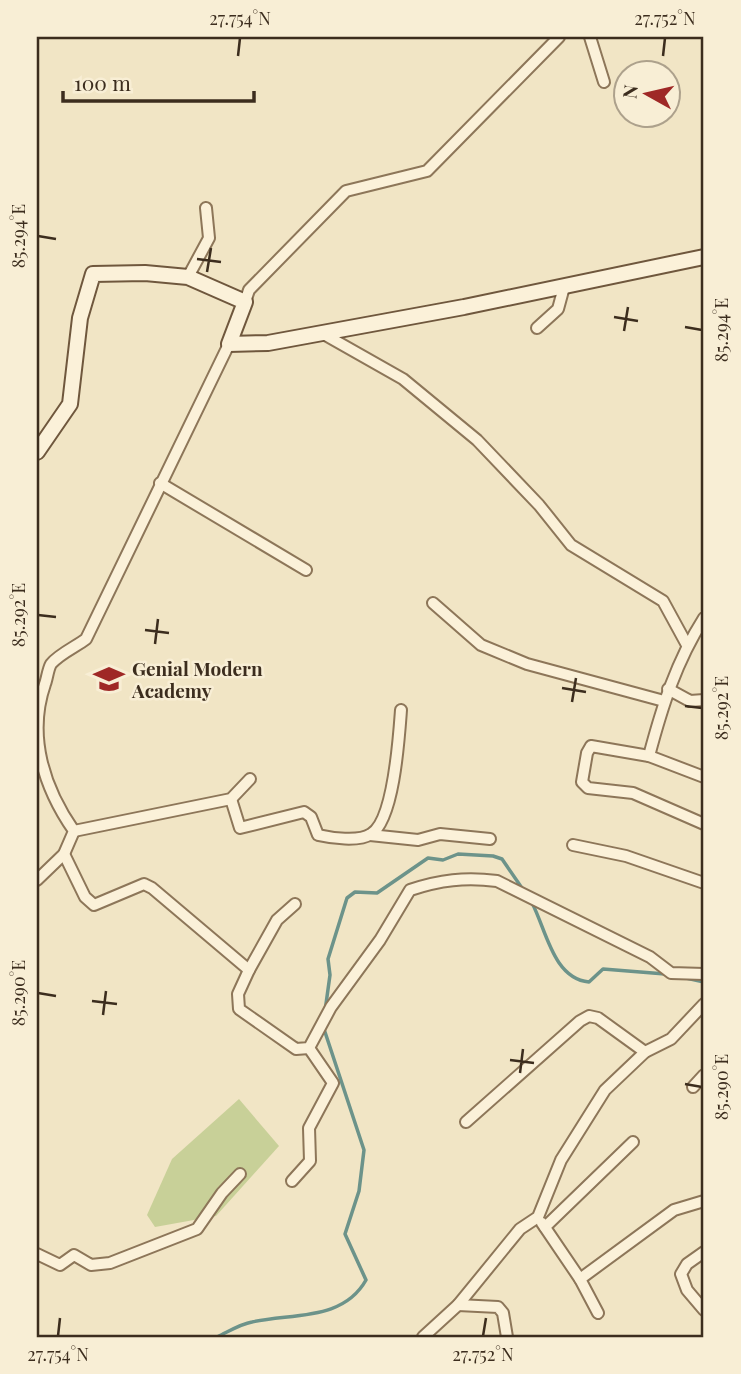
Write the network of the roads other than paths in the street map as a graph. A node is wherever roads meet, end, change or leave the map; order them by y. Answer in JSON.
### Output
{"nodes":[{"id":1,"x":559,"y":37,"type":"edge"},
{"id":2,"x":590,"y":37,"type":"edge"},
{"id":3,"x":604,"y":82,"type":"dead end"},
{"id":4,"x":206,"y":208,"type":"dead end"},
{"id":5,"x":704,"y":257,"type":"edge"},
{"id":6,"x":188,"y":276,"type":"junction"},
{"id":7,"x":564,"y":287,"type":"junction"},
{"id":8,"x":245,"y":302,"type":"junction"},
{"id":9,"x":537,"y":328,"type":"dead end"},
{"id":10,"x":320,"y":332,"type":"junction"},
{"id":11,"x":229,"y":344,"type":"junction"},
{"id":12,"x":37,"y":452,"type":"edge"},
{"id":13,"x":160,"y":483,"type":"junction"},
{"id":14,"x":306,"y":570,"type":"dead end"},
{"id":15,"x":433,"y":603,"type":"dead end"},
{"id":16,"x":704,"y":618,"type":"edge"},
{"id":17,"x":687,"y":645,"type":"junction"},
{"id":18,"x":666,"y":695,"type":"junction"},
{"id":19,"x":704,"y":700,"type":"edge"},
{"id":20,"x":401,"y":710,"type":"dead end"},
{"id":21,"x":649,"y":757,"type":"junction"},
{"id":22,"x":704,"y":777,"type":"edge"},
{"id":23,"x":250,"y":779,"type":"dead end"},
{"id":24,"x":231,"y":799,"type":"junction"},
{"id":25,"x":704,"y":824,"type":"edge"},
{"id":26,"x":74,"y":831,"type":"junction"},
{"id":27,"x":370,"y":835,"type":"junction"},
{"id":28,"x":489,"y":839,"type":"dead end"},
{"id":29,"x":573,"y":845,"type":"dead end"},
{"id":30,"x":64,"y":854,"type":"junction"},
{"id":31,"x":37,"y":880,"type":"edge"},
{"id":32,"x":704,"y":883,"type":"edge"},
{"id":33,"x":295,"y":904,"type":"dead end"},
{"id":34,"x":249,"y":971,"type":"junction"},
{"id":35,"x":704,"y":974,"type":"edge"},
{"id":36,"x":704,"y":1004,"type":"edge"},
{"id":37,"x":309,"y":1048,"type":"junction"},
{"id":38,"x":645,"y":1052,"type":"junction"},
{"id":39,"x":704,"y":1075,"type":"edge"},
{"id":40,"x":693,"y":1087,"type":"dead end"},
{"id":41,"x":466,"y":1122,"type":"dead end"},
{"id":42,"x":633,"y":1142,"type":"dead end"},
{"id":43,"x":240,"y":1174,"type":"dead end"},
{"id":44,"x":292,"y":1181,"type":"dead end"},
{"id":45,"x":704,"y":1201,"type":"edge"},
{"id":46,"x":542,"y":1222,"type":"junction"},
{"id":47,"x":704,"y":1252,"type":"edge"},
{"id":48,"x":37,"y":1254,"type":"edge"},
{"id":49,"x":580,"y":1279,"type":"junction"},
{"id":50,"x":458,"y":1305,"type":"junction"},
{"id":51,"x":704,"y":1310,"type":"edge"},
{"id":52,"x":598,"y":1312,"type":"dead end"},
{"id":53,"x":423,"y":1337,"type":"edge"},
{"id":54,"x":508,"y":1337,"type":"edge"}],
"edges":[{"from":1,"to":8,"type":"street"},
{"from":2,"to":3,"type":"street"},
{"from":4,"to":6,"type":"street"},
{"from":5,"to":7,"type":"street"},
{"from":6,"to":8,"type":"street"},
{"from":6,"to":12,"type":"street"},
{"from":7,"to":9,"type":"street"},
{"from":7,"to":10,"type":"street"},
{"from":8,"to":11,"type":"street"},
{"from":10,"to":11,"type":"street"},
{"from":10,"to":17,"type":"street"},
{"from":11,"to":13,"type":"street"},
{"from":13,"to":14,"type":"street"},
{"from":13,"to":26,"type":"street"},
{"from":15,"to":18,"type":"street"},
{"from":16,"to":17,"type":"street"},
{"from":17,"to":18,"type":"street"},
{"from":18,"to":19,"type":"street"},
{"from":18,"to":21,"type":"street"},
{"from":20,"to":27,"type":"street"},
{"from":21,"to":22,"type":"street"},
{"from":21,"to":25,"type":"street"},
{"from":23,"to":24,"type":"street"},
{"from":24,"to":26,"type":"street"},
{"from":24,"to":27,"type":"street"},
{"from":26,"to":30,"type":"street"},
{"from":27,"to":28,"type":"street"},
{"from":29,"to":32,"type":"street"},
{"from":30,"to":31,"type":"street"},
{"from":30,"to":34,"type":"street"},
{"from":33,"to":34,"type":"street"},
{"from":34,"to":37,"type":"street"},
{"from":35,"to":37,"type":"street"},
{"from":36,"to":38,"type":"street"},
{"from":37,"to":44,"type":"street"},
{"from":38,"to":41,"type":"street"},
{"from":38,"to":46,"type":"street"},
{"from":39,"to":40,"type":"street"},
{"from":42,"to":46,"type":"street"},
{"from":43,"to":48,"type":"street"},
{"from":45,"to":49,"type":"street"},
{"from":46,"to":49,"type":"street"},
{"from":46,"to":50,"type":"street"},
{"from":47,"to":51,"type":"street"},
{"from":49,"to":52,"type":"street"},
{"from":50,"to":53,"type":"street"},
{"from":50,"to":54,"type":"street"}]}
